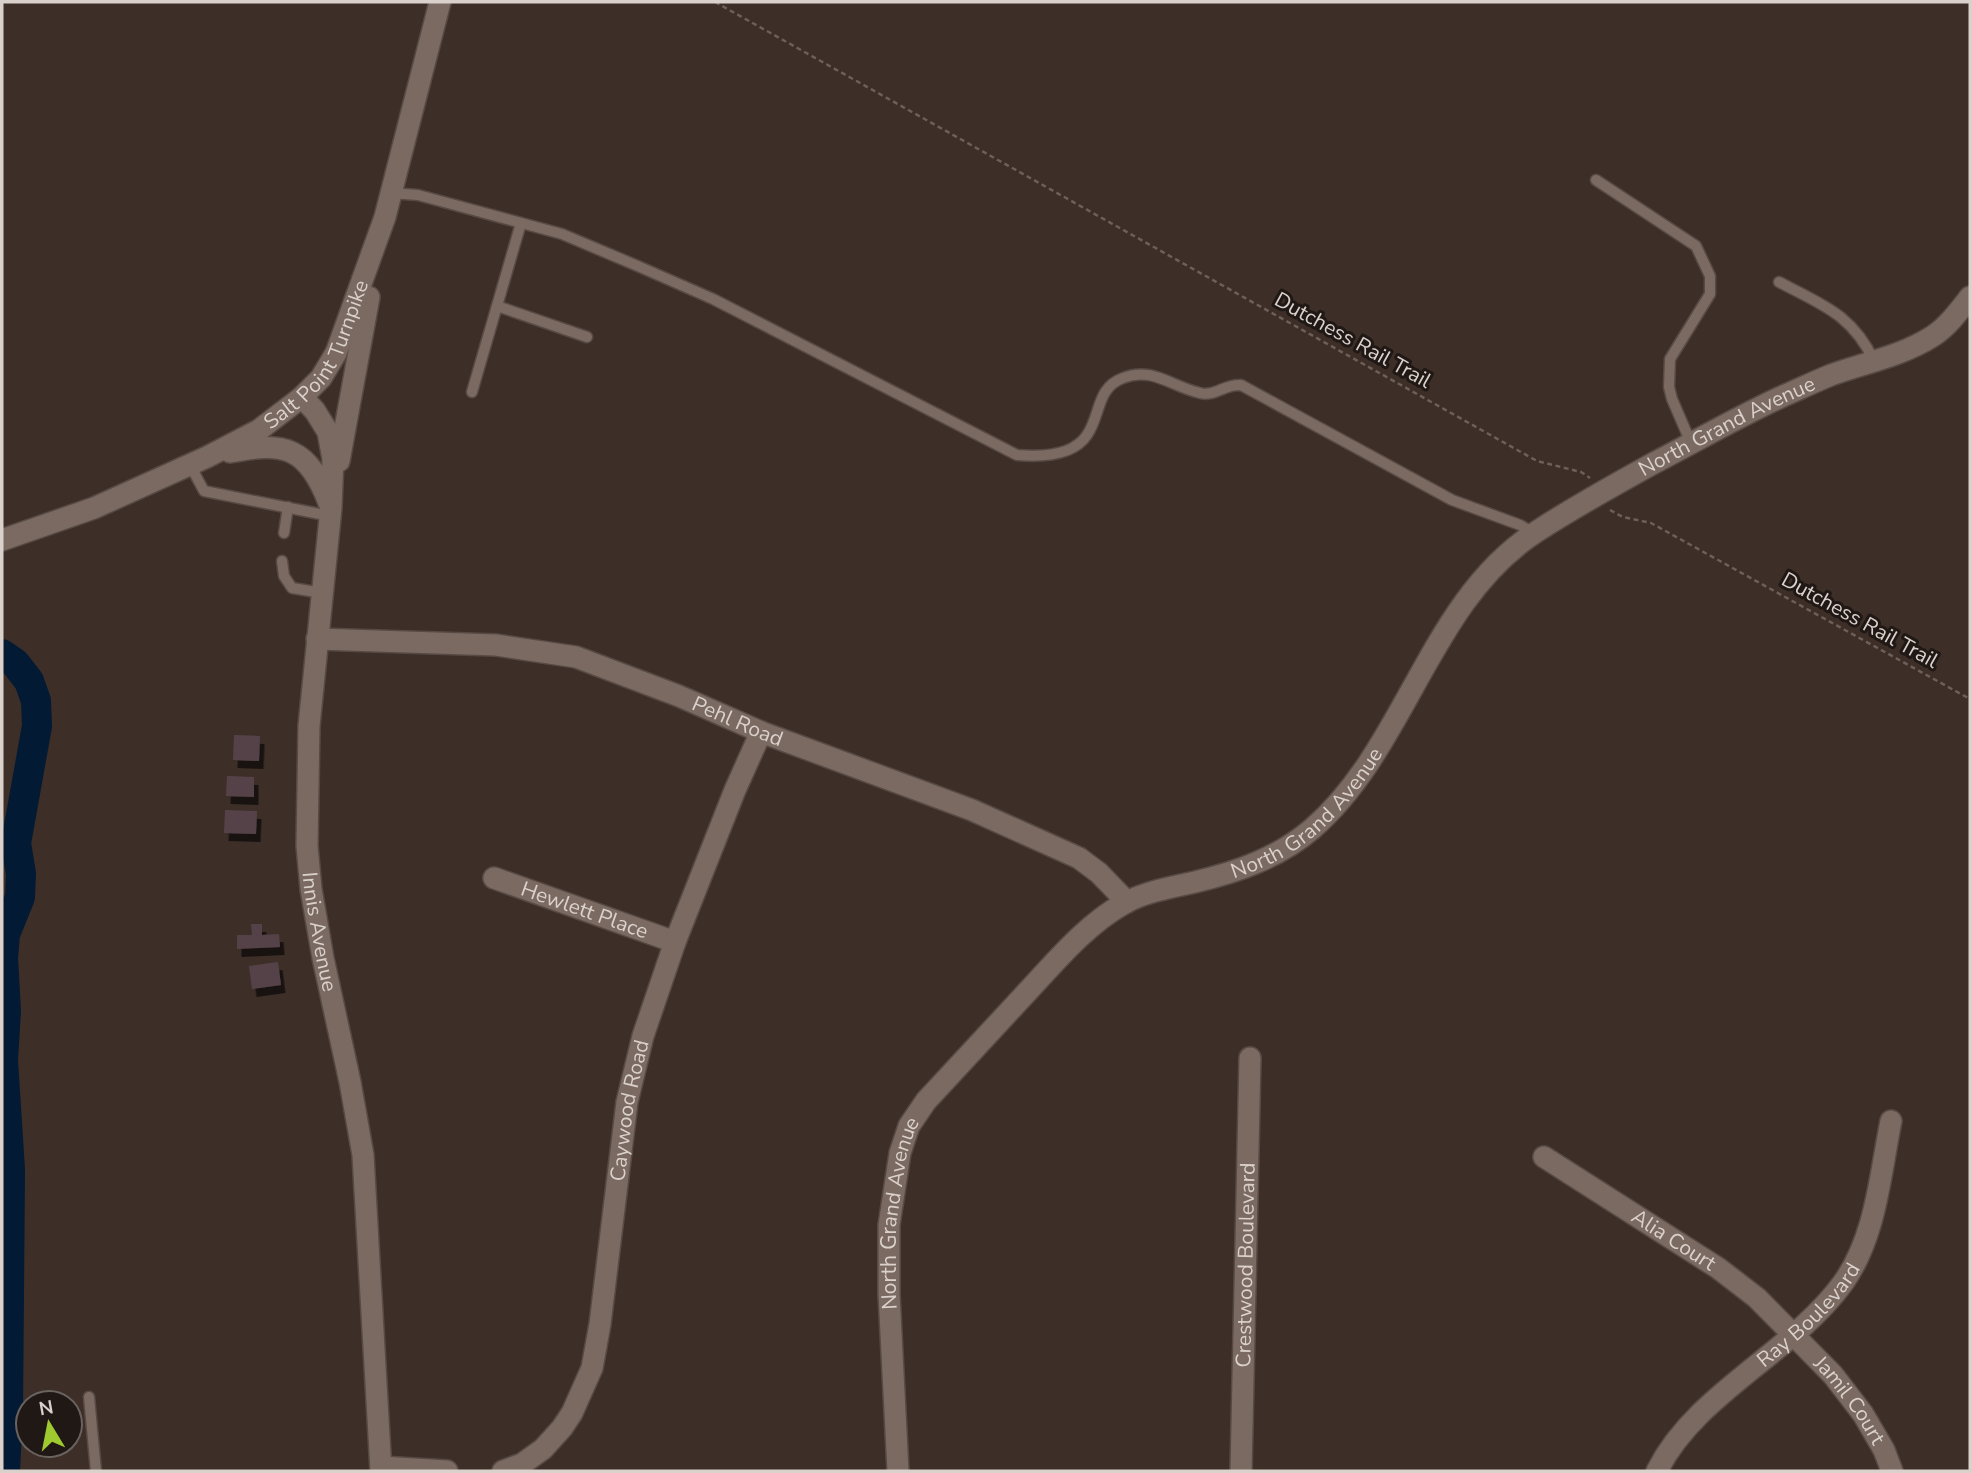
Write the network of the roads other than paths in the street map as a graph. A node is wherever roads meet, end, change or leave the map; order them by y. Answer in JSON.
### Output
{"nodes":[{"id":1,"x":440,"y":2,"type":"edge"},
{"id":2,"x":1596,"y":180,"type":"dead end"},
{"id":3,"x":391,"y":193,"type":"junction"},
{"id":4,"x":385,"y":217,"type":"junction"},
{"id":5,"x":522,"y":223,"type":"junction"},
{"id":6,"x":1779,"y":282,"type":"dead end"},
{"id":7,"x":1970,"y":297,"type":"edge"},
{"id":8,"x":497,"y":306,"type":"junction"},
{"id":9,"x":587,"y":337,"type":"dead end"},
{"id":10,"x":1874,"y":361,"type":"junction"},
{"id":11,"x":472,"y":392,"type":"dead end"},
{"id":12,"x":302,"y":397,"type":"junction"},
{"id":13,"x":1690,"y":443,"type":"junction"},
{"id":14,"x":198,"y":461,"type":"junction"},
{"id":15,"x":288,"y":507,"type":"junction"},
{"id":16,"x":330,"y":512,"type":"junction"},
{"id":17,"x":284,"y":533,"type":"dead end"},
{"id":18,"x":1533,"y":533,"type":"junction"},
{"id":19,"x":2,"y":540,"type":"edge"},
{"id":20,"x":282,"y":561,"type":"dead end"},
{"id":21,"x":322,"y":593,"type":"junction"},
{"id":22,"x":317,"y":639,"type":"junction"},
{"id":23,"x":761,"y":732,"type":"junction"},
{"id":24,"x":494,"y":877,"type":"dead end"},
{"id":25,"x":1127,"y":902,"type":"junction"},
{"id":26,"x":675,"y":942,"type":"junction"},
{"id":27,"x":1250,"y":1058,"type":"dead end"},
{"id":28,"x":1891,"y":1121,"type":"dead end"},
{"id":29,"x":1544,"y":1157,"type":"dead end"},
{"id":30,"x":1796,"y":1334,"type":"junction"},
{"id":31,"x":89,"y":1397,"type":"dead end"},
{"id":32,"x":381,"y":1469,"type":"edge"},
{"id":33,"x":96,"y":1471,"type":"edge"},
{"id":34,"x":447,"y":1471,"type":"edge"},
{"id":35,"x":503,"y":1471,"type":"edge"},
{"id":36,"x":898,"y":1471,"type":"edge"},
{"id":37,"x":1241,"y":1471,"type":"edge"},
{"id":38,"x":1657,"y":1471,"type":"edge"},
{"id":39,"x":1892,"y":1471,"type":"edge"}],
"edges":[{"from":1,"to":3,"type":"street","name":"Salt Point Turnpike"},
{"from":2,"to":13,"type":"lane"},
{"from":3,"to":4,"type":"street","name":"Salt Point Turnpike"},
{"from":3,"to":5,"type":"lane"},
{"from":4,"to":12,"type":"street","name":"Salt Point Turnpike"},
{"from":4,"to":16,"type":"street"},
{"from":5,"to":8,"type":"lane"},
{"from":5,"to":18,"type":"lane"},
{"from":6,"to":10,"type":"lane"},
{"from":7,"to":10,"type":"street","name":"North Grand Avenue"},
{"from":8,"to":9,"type":"lane"},
{"from":8,"to":11,"type":"lane"},
{"from":10,"to":13,"type":"street","name":"North Grand Avenue"},
{"from":12,"to":14,"type":"street","name":"Salt Point Turnpike"},
{"from":12,"to":16,"type":"street","name":"Innis Avenue"},
{"from":13,"to":18,"type":"street","name":"North Grand Avenue"},
{"from":14,"to":15,"type":"lane"},
{"from":14,"to":16,"type":"street"},
{"from":14,"to":19,"type":"street","name":"Salt Point Turnpike"},
{"from":15,"to":16,"type":"lane"},
{"from":15,"to":17,"type":"lane"},
{"from":16,"to":21,"type":"street","name":"Innis Avenue"},
{"from":18,"to":25,"type":"street","name":"North Grand Avenue"},
{"from":20,"to":21,"type":"lane"},
{"from":21,"to":22,"type":"street","name":"Innis Avenue"},
{"from":22,"to":23,"type":"street","name":"Pehl Road"},
{"from":22,"to":32,"type":"street","name":"Innis Avenue"},
{"from":23,"to":25,"type":"street","name":"Pehl Road"},
{"from":23,"to":26,"type":"street","name":"Caywood Road"},
{"from":24,"to":26,"type":"street","name":"Hewlett Place"},
{"from":25,"to":36,"type":"street","name":"North Grand Avenue"},
{"from":26,"to":35,"type":"street","name":"Caywood Road"},
{"from":27,"to":37,"type":"street","name":"Crestwood Boulevard"},
{"from":28,"to":30,"type":"street","name":"Ray Boulevard"},
{"from":29,"to":30,"type":"street","name":"Alia Court"},
{"from":30,"to":38,"type":"street","name":"Ray Boulevard"},
{"from":30,"to":39,"type":"street","name":"Jamil Court"},
{"from":31,"to":33,"type":"lane"},
{"from":32,"to":34,"type":"street"}]}
